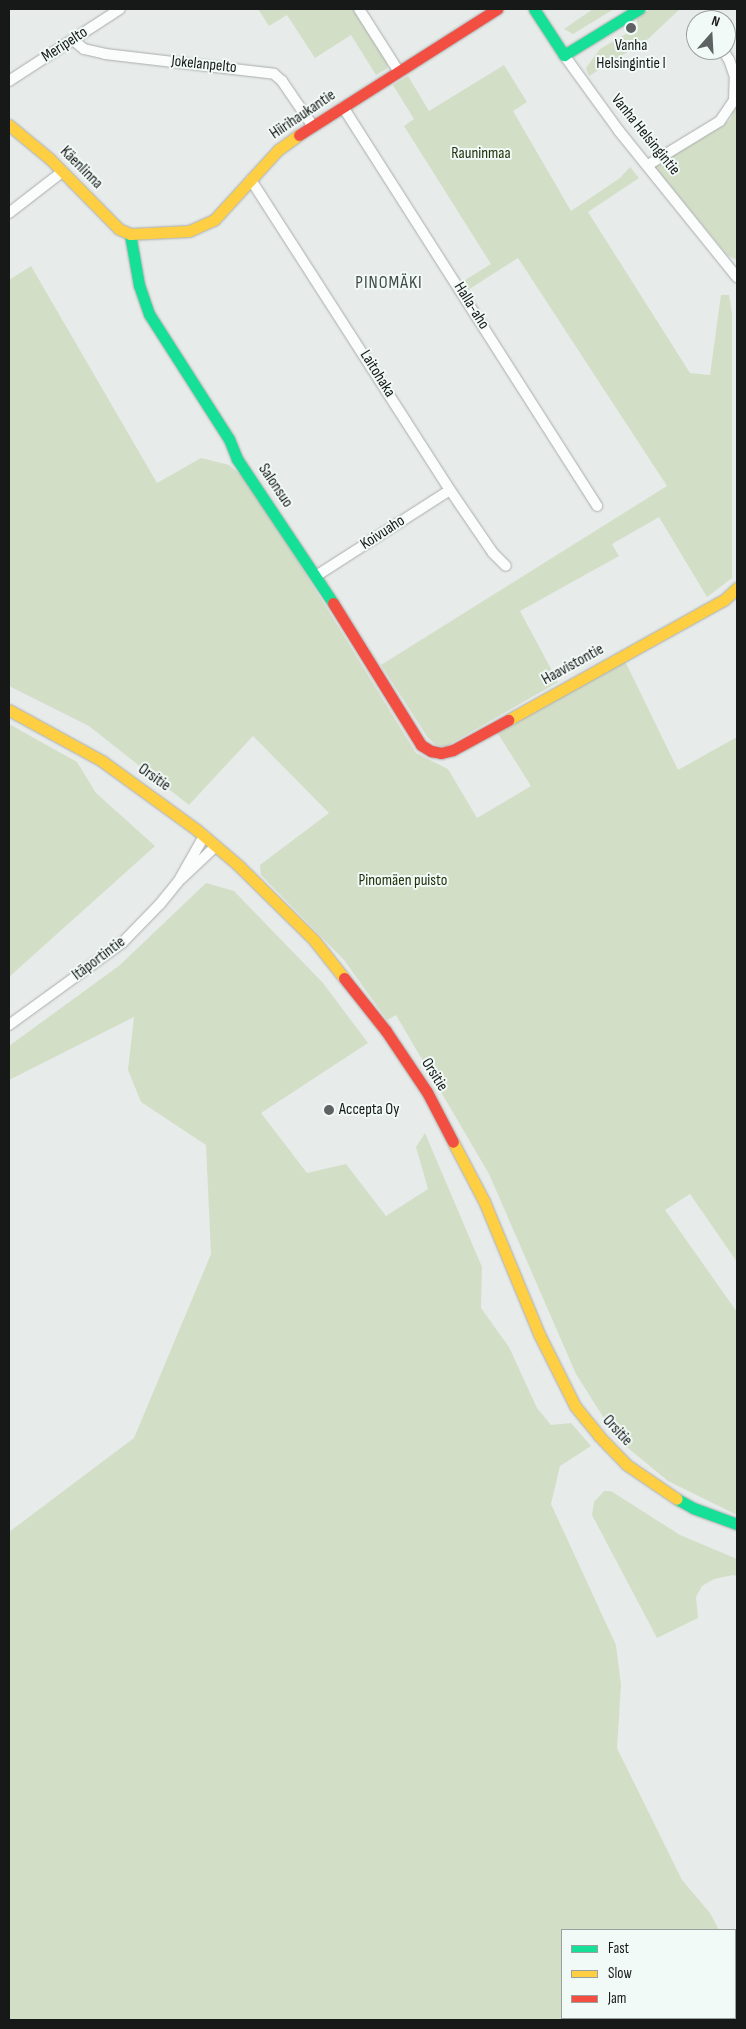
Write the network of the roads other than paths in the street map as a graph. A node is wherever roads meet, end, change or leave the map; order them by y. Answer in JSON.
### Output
{"nodes":[{"id":1,"x":120,"y":9,"type":"edge"},
{"id":2,"x":359,"y":9,"type":"edge"},
{"id":3,"x":496,"y":9,"type":"edge"},
{"id":4,"x":534,"y":9,"type":"edge"},
{"id":5,"x":639,"y":9,"type":"edge"},
{"id":6,"x":73,"y":40,"type":"junction"},
{"id":7,"x":564,"y":56,"type":"junction"},
{"id":8,"x":730,"y":60,"type":"edge"},
{"id":9,"x":399,"y":72,"type":"junction"},
{"id":10,"x":9,"y":81,"type":"edge"},
{"id":11,"x":344,"y":107,"type":"junction"},
{"id":12,"x":9,"y":125,"type":"edge"},
{"id":13,"x":312,"y":125,"type":"junction"},
{"id":14,"x":648,"y":165,"type":"junction"},
{"id":15,"x":62,"y":172,"type":"junction"},
{"id":16,"x":251,"y":180,"type":"junction"},
{"id":17,"x":9,"y":213,"type":"edge"},
{"id":18,"x":130,"y":234,"type":"junction"},
{"id":19,"x":737,"y":277,"type":"edge"},
{"id":20,"x":450,"y":490,"type":"junction"},
{"id":21,"x":597,"y":506,"type":"dead end"},
{"id":22,"x":506,"y":566,"type":"dead end"},
{"id":23,"x":316,"y":576,"type":"junction"},
{"id":24,"x":737,"y":588,"type":"edge"},
{"id":25,"x":9,"y":710,"type":"edge"},
{"id":26,"x":421,"y":745,"type":"joint"},
{"id":27,"x":204,"y":836,"type":"junction"},
{"id":28,"x":216,"y":846,"type":"junction"},
{"id":29,"x":178,"y":882,"type":"junction"},
{"id":30,"x":9,"y":1025,"type":"edge"},
{"id":31,"x":737,"y":1524,"type":"edge"}],
"edges":[{"from":1,"to":6,"type":"street","name":"Meripelto"},
{"from":2,"to":9,"type":"street"},
{"from":3,"to":9,"type":"street","name":"Hiirihaukantie"},
{"from":4,"to":7,"type":"street","name":"Vanha Helsingintie"},
{"from":5,"to":7,"type":"street"},
{"from":6,"to":10,"type":"street","name":"Meripelto"},
{"from":6,"to":13,"type":"street","name":"Jokelanpelto"},
{"from":7,"to":14,"type":"street","name":"Vanha Helsingintie"},
{"from":8,"to":14,"type":"street"},
{"from":9,"to":11,"type":"street","name":"Hiirihaukantie"},
{"from":11,"to":13,"type":"street","name":"Hiirihaukantie"},
{"from":11,"to":21,"type":"street","name":"Halla-aho"},
{"from":12,"to":15,"type":"street","name":"Käenlinna"},
{"from":13,"to":16,"type":"street","name":"Hiirihaukantie"},
{"from":14,"to":19,"type":"street","name":"Vanha Helsingintie"},
{"from":15,"to":17,"type":"street"},
{"from":15,"to":18,"type":"street","name":"Käenlinna"},
{"from":16,"to":18,"type":"street","name":"Hiirihaukantie"},
{"from":16,"to":20,"type":"street","name":"Laitohaka"},
{"from":18,"to":23,"type":"street","name":"Salonsuo"},
{"from":20,"to":22,"type":"street","name":"Laitohaka"},
{"from":20,"to":23,"type":"street","name":"Koivuaho"},
{"from":23,"to":26,"type":"street","name":"Salonsuo"},
{"from":24,"to":26,"type":"street","name":"Haavistontie"},
{"from":25,"to":27,"type":"street","name":"Orsitie"},
{"from":27,"to":28,"type":"street","name":"Orsitie"},
{"from":27,"to":29,"type":"street","name":"Itäportintie"},
{"from":28,"to":29,"type":"street","name":"Itäportintie"},
{"from":28,"to":31,"type":"street","name":"Orsitie"},
{"from":29,"to":30,"type":"street","name":"Itäportintie"}]}
